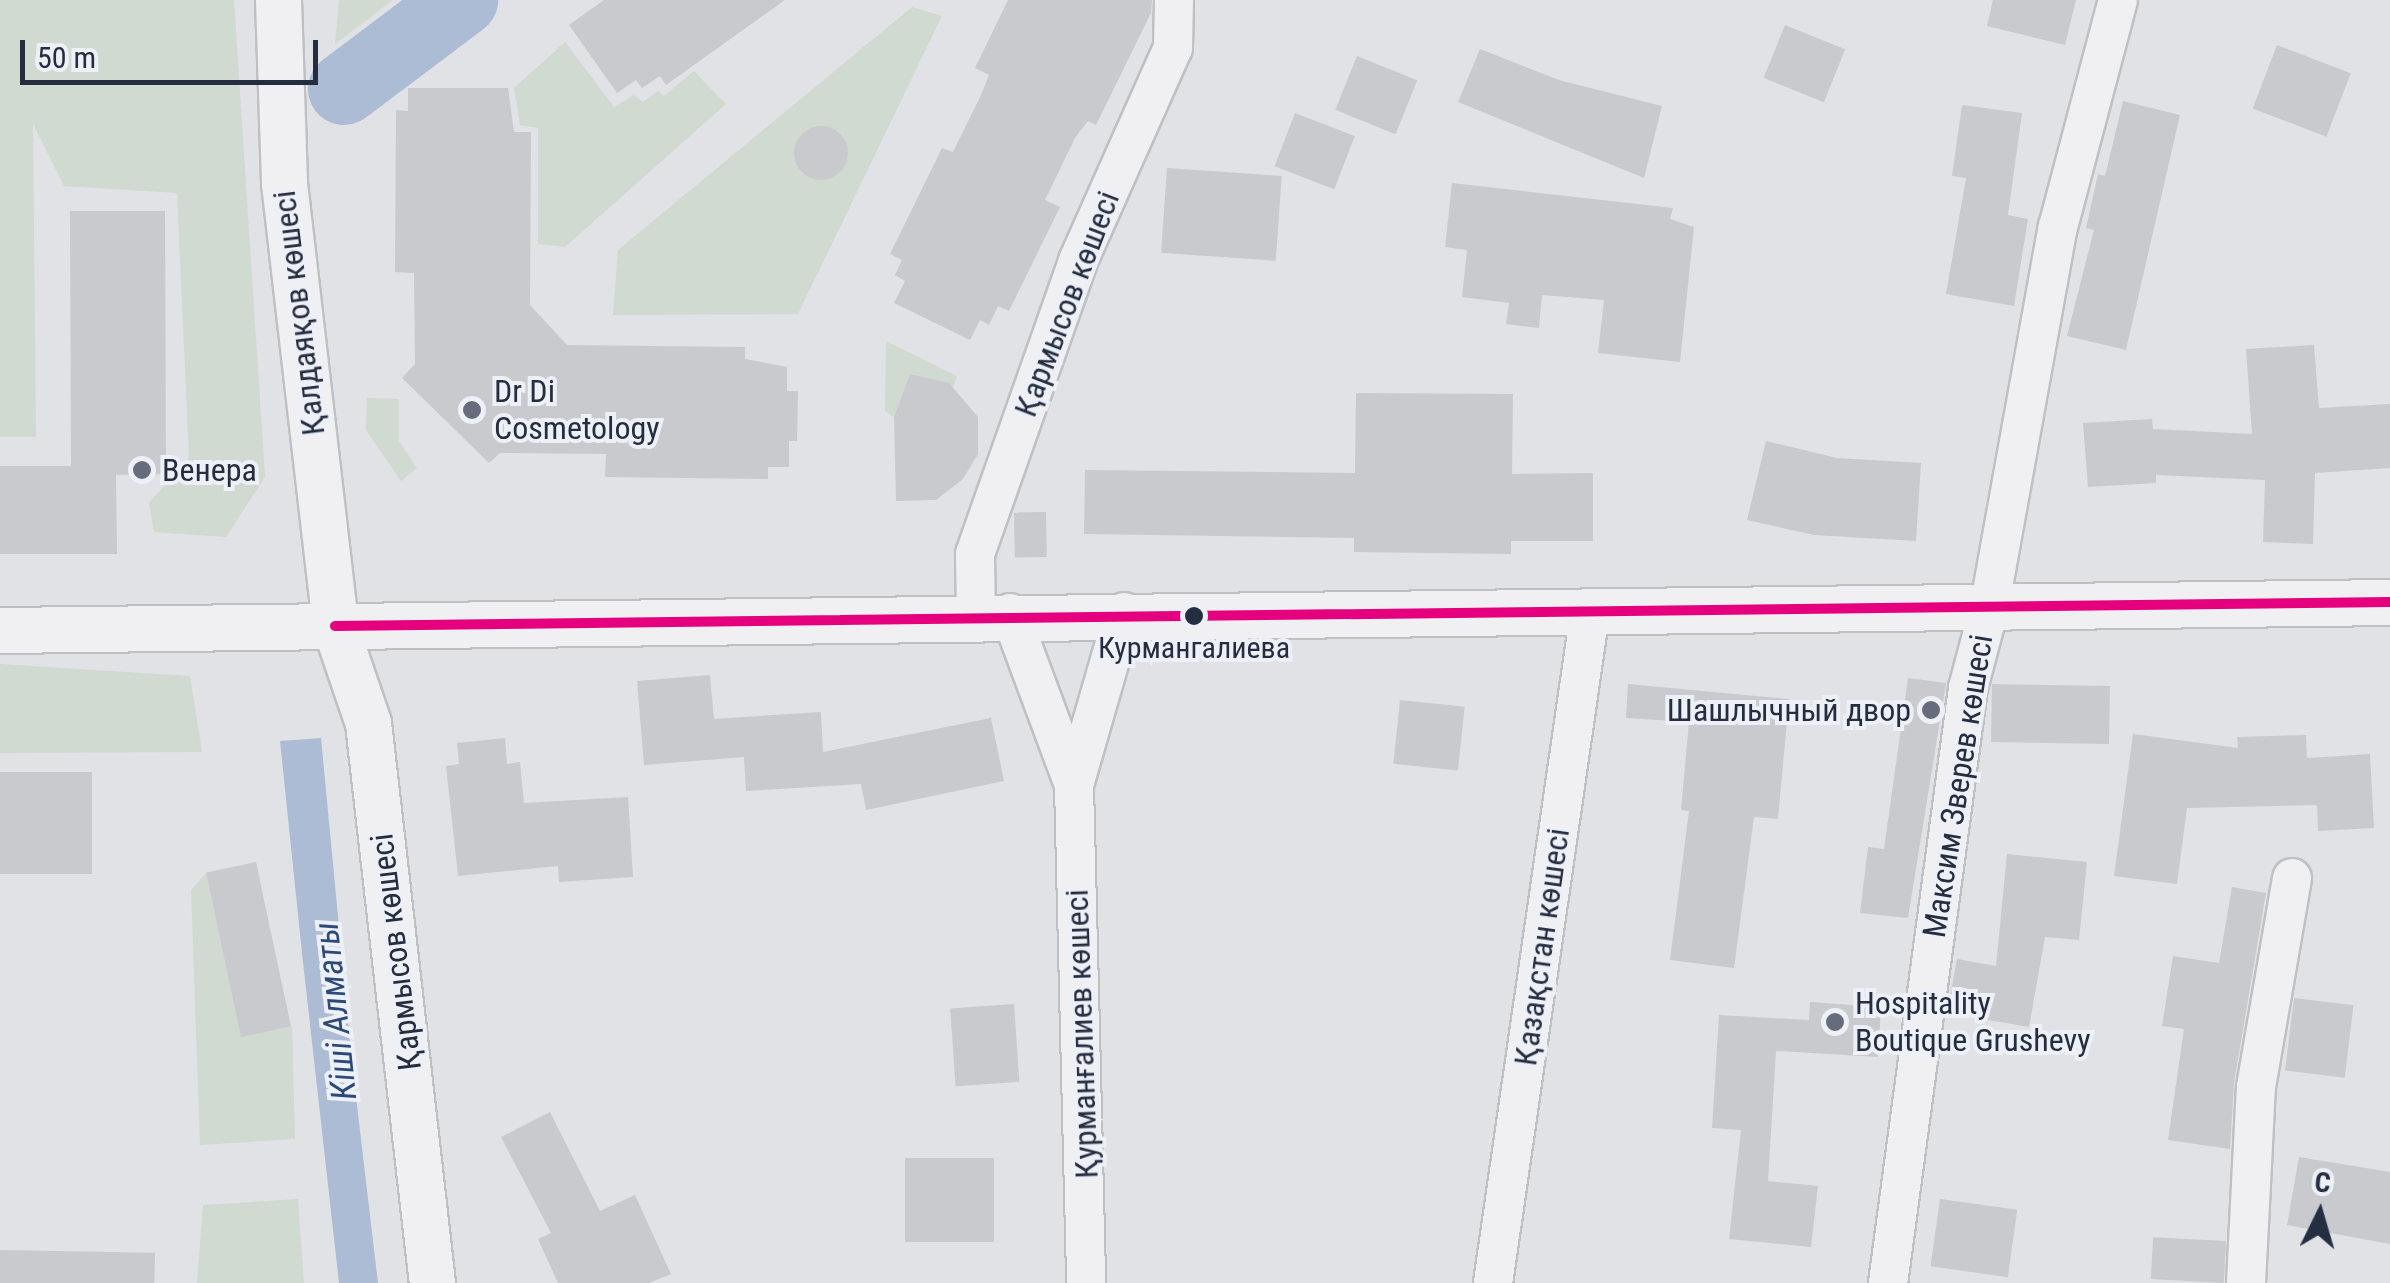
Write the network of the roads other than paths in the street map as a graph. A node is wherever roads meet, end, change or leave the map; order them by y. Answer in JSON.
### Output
{"nodes":[{"id":1,"x":278,"y":0,"type":"edge"},
{"id":2,"x":1174,"y":0,"type":"edge"},
{"id":3,"x":2118,"y":0,"type":"edge"},
{"id":4,"x":2390,"y":602,"type":"edge"},
{"id":5,"x":1989,"y":609,"type":"junction"},
{"id":6,"x":1124,"y":612,"type":"junction"},
{"id":7,"x":1590,"y":612,"type":"junction"},
{"id":8,"x":993,"y":613,"type":"junction"},
{"id":9,"x":335,"y":626,"type":"junction"},
{"id":10,"x":0,"y":630,"type":"edge"},
{"id":11,"x":1074,"y":785,"type":"junction"},
{"id":12,"x":2292,"y":878,"type":"dead end"},
{"id":13,"x":432,"y":1283,"type":"edge"},
{"id":14,"x":1086,"y":1283,"type":"edge"},
{"id":15,"x":1493,"y":1283,"type":"edge"},
{"id":16,"x":1888,"y":1283,"type":"edge"},
{"id":17,"x":2246,"y":1283,"type":"edge"}],
"edges":[{"from":1,"to":9,"type":"street","name":"Қалдаяқов көшесі"},
{"from":2,"to":8,"type":"street","name":"Қармысов көшесі"},
{"from":3,"to":5,"type":"street","name":"Максим Зверев көшесі"},
{"from":4,"to":5,"type":"street"},
{"from":5,"to":7,"type":"street"},
{"from":5,"to":16,"type":"street","name":"Максим Зверев көшесі"},
{"from":6,"to":7,"type":"street"},
{"from":6,"to":8,"type":"street"},
{"from":6,"to":11,"type":"street"},
{"from":7,"to":15,"type":"street","name":"Қазақстан көшесі"},
{"from":8,"to":9,"type":"street"},
{"from":8,"to":11,"type":"street","name":"Қармысов көшесі"},
{"from":9,"to":10,"type":"street"},
{"from":9,"to":13,"type":"street","name":"Қармысов көшесі"},
{"from":11,"to":14,"type":"street","name":"Қурманғалиев көшесі"},
{"from":12,"to":17,"type":"street"}]}
